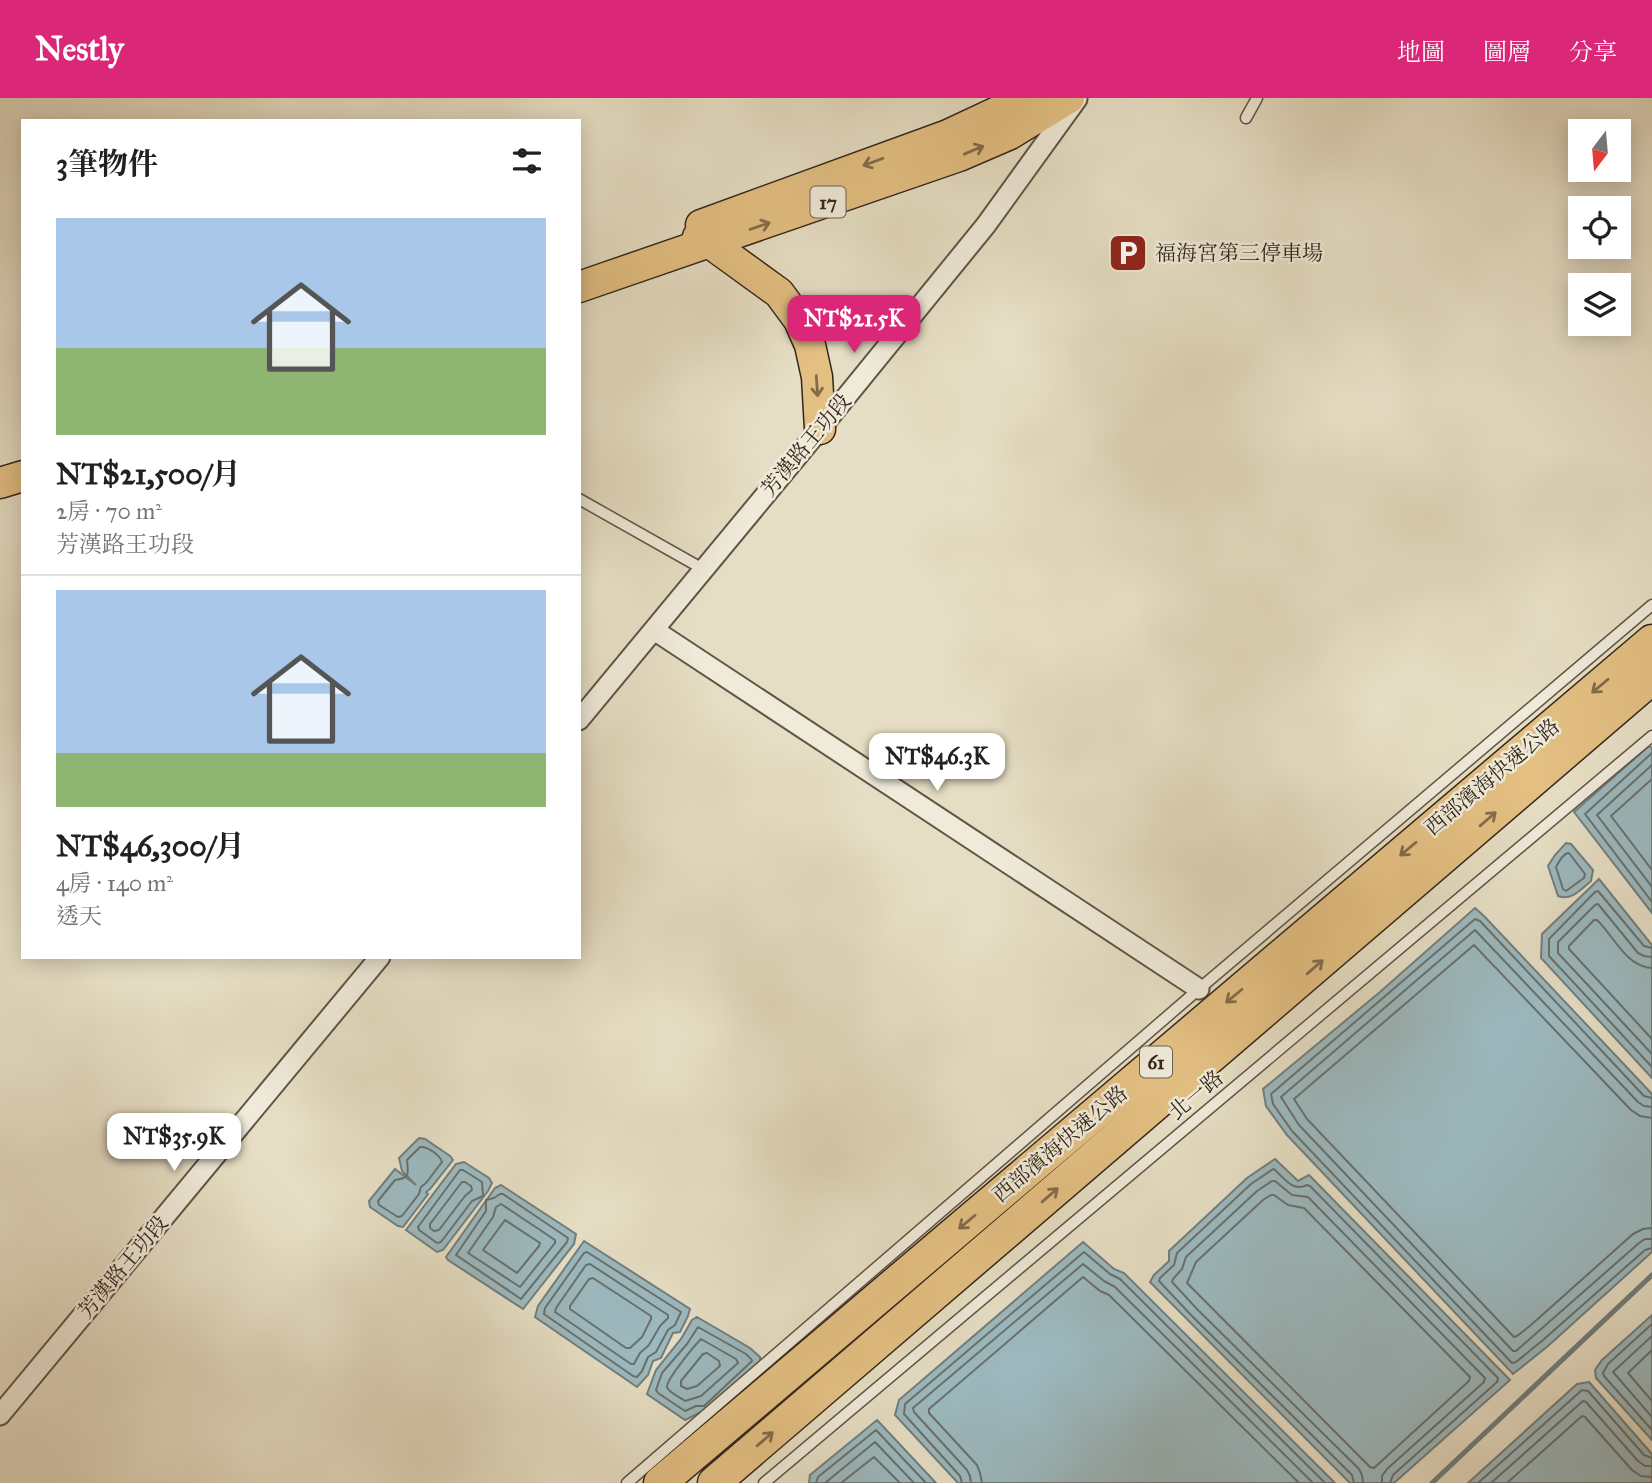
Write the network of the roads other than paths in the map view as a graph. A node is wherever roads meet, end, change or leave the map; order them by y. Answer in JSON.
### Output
{"nodes":[{"id":1,"x":1027,"y":98,"type":"edge"},
{"id":2,"x":1069,"y":98,"type":"edge"},
{"id":3,"x":1078,"y":98,"type":"edge"},
{"id":4,"x":1257,"y":98,"type":"edge"},
{"id":5,"x":1246,"y":118,"type":"dead end"},
{"id":6,"x":698,"y":237,"type":"junction"},
{"id":7,"x":581,"y":266,"type":"edge"},
{"id":8,"x":581,"y":286,"type":"edge"},
{"id":9,"x":820,"y":429,"type":"junction"},
{"id":10,"x":21,"y":455,"type":"edge"},
{"id":11,"x":0,"y":462,"type":"edge"},
{"id":12,"x":21,"y":477,"type":"edge"},
{"id":13,"x":0,"y":483,"type":"edge"},
{"id":14,"x":581,"y":500,"type":"edge"},
{"id":15,"x":703,"y":569,"type":"junction"},
{"id":16,"x":1652,"y":605,"type":"edge"},
{"id":17,"x":654,"y":630,"type":"junction"},
{"id":18,"x":1652,"y":641,"type":"edge"},
{"id":19,"x":1652,"y":678,"type":"edge"},
{"id":20,"x":581,"y":718,"type":"edge"},
{"id":21,"x":1652,"y":736,"type":"edge"},
{"id":22,"x":378,"y":959,"type":"edge"},
{"id":23,"x":1199,"y":989,"type":"junction"},
{"id":24,"x":0,"y":1415,"type":"edge"},
{"id":25,"x":627,"y":1483,"type":"edge"},
{"id":26,"x":660,"y":1483,"type":"edge"},
{"id":27,"x":714,"y":1483,"type":"edge"},
{"id":28,"x":764,"y":1483,"type":"edge"}],
"edges":[{"from":1,"to":6,"type":"main road","number":"17","one_way":true},
{"from":6,"to":2,"type":"main road","number":"17","one_way":true},
{"from":3,"to":9,"type":"street","name":"芳漢路王功段"},
{"from":4,"to":5,"type":"lane"},
{"from":6,"to":7,"type":"main road","number":"17"},
{"from":6,"to":8,"type":"main road","number":"17"},
{"from":6,"to":9,"type":"main road","one_way":true},
{"from":9,"to":15,"type":"street","name":"芳漢路王功段"},
{"from":10,"to":11,"type":"main road"},
{"from":12,"to":13,"type":"main road"},
{"from":14,"to":15,"type":"lane"},
{"from":15,"to":17,"type":"street","name":"芳漢路王功段"},
{"from":16,"to":23,"type":"lane"},
{"from":17,"to":20,"type":"street","name":"芳漢路王功段"},
{"from":17,"to":23,"type":"street"},
{"from":18,"to":26,"type":"highway","name":"西部濱海快速公路","number":"61","one_way":true},
{"from":27,"to":19,"type":"highway","name":"西部濱海快速公路","number":"61","one_way":true},
{"from":21,"to":28,"type":"lane","name":"北一路"},
{"from":22,"to":24,"type":"street","name":"芳漢路王功段"},
{"from":23,"to":25,"type":"lane"}]}
